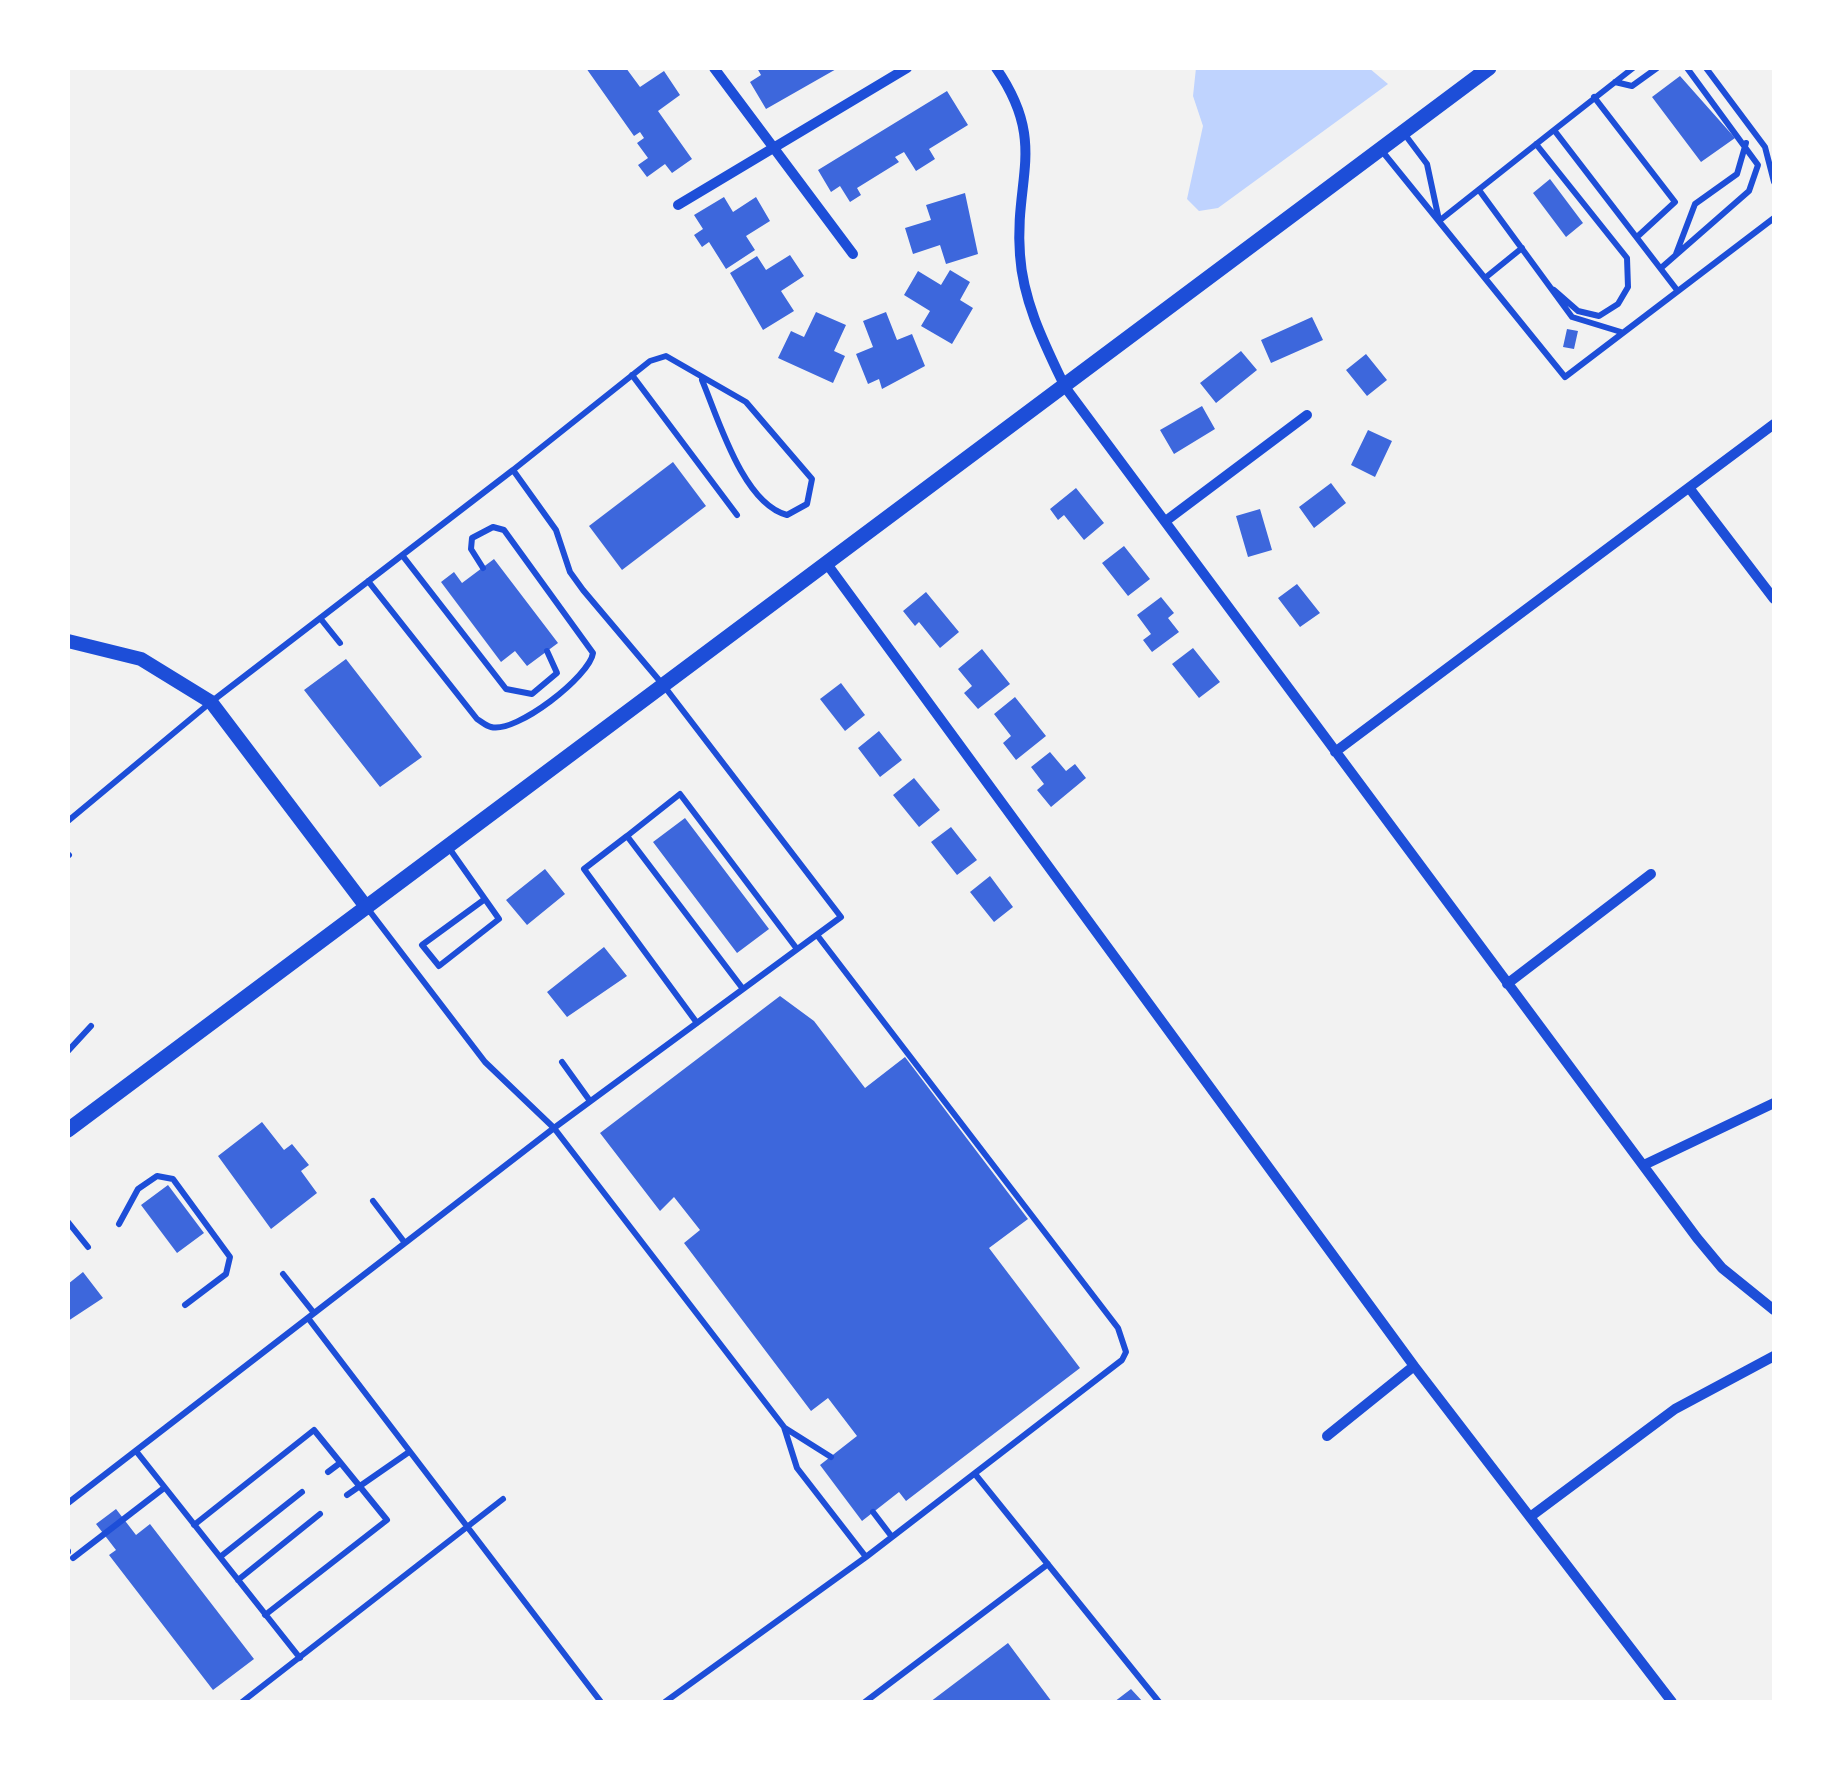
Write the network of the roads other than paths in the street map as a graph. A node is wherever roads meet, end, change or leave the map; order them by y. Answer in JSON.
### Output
{"nodes":[{"id":1,"x":714,"y":68,"type":"edge"},
{"id":2,"x":907,"y":68,"type":"edge"},
{"id":3,"x":996,"y":68,"type":"edge"},
{"id":4,"x":1489,"y":68,"type":"edge"},
{"id":5,"x":1633,"y":68,"type":"edge"},
{"id":6,"x":1657,"y":68,"type":"edge"},
{"id":7,"x":1687,"y":68,"type":"edge"},
{"id":8,"x":1706,"y":68,"type":"edge"},
{"id":9,"x":1614,"y":82,"type":"junction"},
{"id":10,"x":1594,"y":97,"type":"junction"},
{"id":11,"x":1554,"y":130,"type":"junction"},
{"id":12,"x":1403,"y":132,"type":"junction"},
{"id":13,"x":1746,"y":142,"type":"junction"},
{"id":14,"x":1536,"y":144,"type":"junction"},
{"id":15,"x":774,"y":148,"type":"junction"},
{"id":16,"x":1380,"y":149,"type":"junction"},
{"id":17,"x":1774,"y":182,"type":"edge"},
{"id":18,"x":1478,"y":190,"type":"junction"},
{"id":19,"x":678,"y":205,"type":"dead end"},
{"id":20,"x":1774,"y":218,"type":"edge"},
{"id":21,"x":1439,"y":221,"type":"junction"},
{"id":22,"x":1637,"y":237,"type":"junction"},
{"id":23,"x":1522,"y":248,"type":"junction"},
{"id":24,"x":853,"y":254,"type":"dead end"},
{"id":25,"x":1676,"y":255,"type":"junction"},
{"id":26,"x":1661,"y":268,"type":"junction"},
{"id":27,"x":1485,"y":278,"type":"junction"},
{"id":28,"x":1554,"y":290,"type":"junction"},
{"id":29,"x":1677,"y":290,"type":"junction"},
{"id":30,"x":1622,"y":332,"type":"junction"},
{"id":31,"x":632,"y":374,"type":"junction"},
{"id":32,"x":702,"y":380,"type":"junction"},
{"id":33,"x":1065,"y":387,"type":"junction"},
{"id":34,"x":1307,"y":415,"type":"dead end"},
{"id":35,"x":1774,"y":424,"type":"edge"},
{"id":36,"x":513,"y":470,"type":"junction"},
{"id":37,"x":1690,"y":489,"type":"junction"},
{"id":38,"x":736,"y":514,"type":"dead end"},
{"id":39,"x":1166,"y":520,"type":"junction"},
{"id":40,"x":402,"y":555,"type":"junction"},
{"id":41,"x":828,"y":564,"type":"junction"},
{"id":42,"x":483,"y":568,"type":"dead end"},
{"id":43,"x":368,"y":581,"type":"junction"},
{"id":44,"x":1774,"y":599,"type":"edge"},
{"id":45,"x":320,"y":618,"type":"junction"},
{"id":46,"x":68,"y":642,"type":"edge"},
{"id":47,"x":340,"y":643,"type":"dead end"},
{"id":48,"x":547,"y":651,"type":"dead end"},
{"id":49,"x":664,"y":686,"type":"junction"},
{"id":50,"x":211,"y":702,"type":"junction"},
{"id":51,"x":1335,"y":752,"type":"junction"},
{"id":52,"x":68,"y":821,"type":"edge"},
{"id":53,"x":626,"y":836,"type":"junction"},
{"id":54,"x":448,"y":847,"type":"junction"},
{"id":55,"x":1651,"y":874,"type":"dead end"},
{"id":56,"x":485,"y":899,"type":"junction"},
{"id":57,"x":367,"y":908,"type":"junction"},
{"id":58,"x":817,"y":934,"type":"junction"},
{"id":59,"x":798,"y":949,"type":"junction"},
{"id":60,"x":1507,"y":984,"type":"junction"},
{"id":61,"x":743,"y":989,"type":"junction"},
{"id":62,"x":696,"y":1023,"type":"junction"},
{"id":63,"x":91,"y":1026,"type":"dead end"},
{"id":64,"x":68,"y":1051,"type":"edge"},
{"id":65,"x":562,"y":1062,"type":"dead end"},
{"id":66,"x":590,"y":1101,"type":"junction"},
{"id":67,"x":1774,"y":1104,"type":"edge"},
{"id":68,"x":554,"y":1128,"type":"junction"},
{"id":69,"x":68,"y":1130,"type":"edge"},
{"id":70,"x":1646,"y":1164,"type":"junction"},
{"id":71,"x":373,"y":1201,"type":"dead end"},
{"id":72,"x":68,"y":1222,"type":"edge"},
{"id":73,"x":119,"y":1224,"type":"dead end"},
{"id":74,"x":405,"y":1243,"type":"junction"},
{"id":75,"x":88,"y":1247,"type":"dead end"},
{"id":76,"x":283,"y":1274,"type":"dead end"},
{"id":77,"x":185,"y":1306,"type":"dead end"},
{"id":78,"x":1774,"y":1310,"type":"edge"},
{"id":79,"x":311,"y":1315,"type":"junction"},
{"id":80,"x":1774,"y":1356,"type":"edge"},
{"id":81,"x":1414,"y":1366,"type":"junction"},
{"id":82,"x":784,"y":1427,"type":"junction"},
{"id":83,"x":1327,"y":1436,"type":"dead end"},
{"id":84,"x":136,"y":1450,"type":"junction"},
{"id":85,"x":409,"y":1452,"type":"junction"},
{"id":86,"x":830,"y":1457,"type":"dead end"},
{"id":87,"x":340,"y":1463,"type":"junction"},
{"id":88,"x":328,"y":1472,"type":"dead end"},
{"id":89,"x":975,"y":1474,"type":"junction"},
{"id":90,"x":164,"y":1488,"type":"junction"},
{"id":91,"x":361,"y":1488,"type":"junction"},
{"id":92,"x":302,"y":1492,"type":"dead end"},
{"id":93,"x":347,"y":1495,"type":"dead end"},
{"id":94,"x":502,"y":1499,"type":"dead end"},
{"id":95,"x":68,"y":1504,"type":"edge"},
{"id":96,"x":873,"y":1512,"type":"dead end"},
{"id":97,"x":320,"y":1514,"type":"dead end"},
{"id":98,"x":1530,"y":1517,"type":"junction"},
{"id":99,"x":194,"y":1524,"type":"junction"},
{"id":100,"x":468,"y":1528,"type":"junction"},
{"id":101,"x":892,"y":1538,"type":"junction"},
{"id":102,"x":69,"y":1554,"type":"edge"},
{"id":103,"x":866,"y":1556,"type":"junction"},
{"id":104,"x":220,"y":1557,"type":"junction"},
{"id":105,"x":1048,"y":1564,"type":"junction"},
{"id":106,"x":238,"y":1580,"type":"junction"},
{"id":107,"x":266,"y":1615,"type":"junction"},
{"id":108,"x":300,"y":1658,"type":"junction"},
{"id":109,"x":1670,"y":1700,"type":"edge"},
{"id":110,"x":242,"y":1702,"type":"edge"},
{"id":111,"x":601,"y":1702,"type":"edge"},
{"id":112,"x":665,"y":1702,"type":"edge"},
{"id":113,"x":865,"y":1702,"type":"edge"},
{"id":114,"x":1160,"y":1702,"type":"edge"}],
"edges":[{"from":1,"to":15,"type":"street"},
{"from":2,"to":15,"type":"street"},
{"from":3,"to":33,"type":"street"},
{"from":4,"to":12,"type":"main road"},
{"from":5,"to":9,"type":"lane"},
{"from":6,"to":9,"type":"lane"},
{"from":7,"to":13,"type":"lane"},
{"from":8,"to":17,"type":"lane"},
{"from":9,"to":10,"type":"lane"},
{"from":10,"to":11,"type":"lane"},
{"from":10,"to":22,"type":"lane"},
{"from":11,"to":14,"type":"lane"},
{"from":11,"to":22,"type":"lane"},
{"from":12,"to":16,"type":"main road"},
{"from":12,"to":21,"type":"lane"},
{"from":13,"to":25,"type":"lane"},
{"from":13,"to":25,"type":"lane"},
{"from":14,"to":18,"type":"lane"},
{"from":14,"to":28,"type":"lane"},
{"from":15,"to":19,"type":"street"},
{"from":15,"to":24,"type":"street"},
{"from":16,"to":21,"type":"lane"},
{"from":16,"to":33,"type":"main road"},
{"from":18,"to":21,"type":"lane"},
{"from":18,"to":23,"type":"lane"},
{"from":20,"to":29,"type":"lane"},
{"from":21,"to":27,"type":"lane"},
{"from":22,"to":26,"type":"lane"},
{"from":23,"to":27,"type":"lane"},
{"from":23,"to":28,"type":"lane"},
{"from":25,"to":26,"type":"lane"},
{"from":26,"to":29,"type":"lane"},
{"from":27,"to":30,"type":"lane"},
{"from":28,"to":30,"type":"lane"},
{"from":29,"to":30,"type":"lane"},
{"from":31,"to":32,"type":"lane"},
{"from":31,"to":36,"type":"lane"},
{"from":31,"to":38,"type":"lane"},
{"from":32,"to":32,"type":"lane"},
{"from":33,"to":39,"type":"street"},
{"from":33,"to":41,"type":"main road"},
{"from":34,"to":39,"type":"street"},
{"from":35,"to":37,"type":"street"},
{"from":36,"to":40,"type":"lane"},
{"from":36,"to":49,"type":"lane"},
{"from":37,"to":44,"type":"street"},
{"from":37,"to":51,"type":"street"},
{"from":39,"to":51,"type":"street"},
{"from":40,"to":43,"type":"lane"},
{"from":40,"to":48,"type":"lane"},
{"from":41,"to":49,"type":"main road"},
{"from":41,"to":81,"type":"street"},
{"from":42,"to":43,"type":"lane"},
{"from":43,"to":45,"type":"lane"},
{"from":45,"to":47,"type":"lane"},
{"from":45,"to":50,"type":"lane"},
{"from":46,"to":50,"type":"street"},
{"from":49,"to":54,"type":"main road"},
{"from":49,"to":58,"type":"lane"},
{"from":50,"to":52,"type":"lane"},
{"from":50,"to":57,"type":"street"},
{"from":51,"to":60,"type":"street"},
{"from":53,"to":59,"type":"lane"},
{"from":53,"to":61,"type":"lane"},
{"from":53,"to":62,"type":"lane"},
{"from":54,"to":56,"type":"lane"},
{"from":54,"to":57,"type":"main road"},
{"from":55,"to":60,"type":"street"},
{"from":56,"to":56,"type":"lane"},
{"from":57,"to":68,"type":"lane"},
{"from":57,"to":69,"type":"main road"},
{"from":58,"to":59,"type":"lane"},
{"from":58,"to":89,"type":"lane"},
{"from":59,"to":61,"type":"lane"},
{"from":60,"to":70,"type":"street"},
{"from":61,"to":62,"type":"lane"},
{"from":62,"to":66,"type":"lane"},
{"from":63,"to":64,"type":"lane"},
{"from":65,"to":66,"type":"lane"},
{"from":66,"to":68,"type":"lane"},
{"from":67,"to":70,"type":"street"},
{"from":68,"to":74,"type":"lane"},
{"from":68,"to":82,"type":"lane"},
{"from":70,"to":78,"type":"street"},
{"from":71,"to":74,"type":"lane"},
{"from":72,"to":75,"type":"lane"},
{"from":73,"to":77,"type":"lane"},
{"from":74,"to":79,"type":"lane"},
{"from":76,"to":79,"type":"lane"},
{"from":79,"to":84,"type":"lane"},
{"from":79,"to":85,"type":"lane"},
{"from":80,"to":98,"type":"street"},
{"from":81,"to":83,"type":"street"},
{"from":81,"to":98,"type":"street"},
{"from":82,"to":86,"type":"lane"},
{"from":82,"to":103,"type":"lane"},
{"from":84,"to":90,"type":"lane"},
{"from":84,"to":95,"type":"lane"},
{"from":85,"to":91,"type":"lane"},
{"from":85,"to":100,"type":"lane"},
{"from":87,"to":88,"type":"lane"},
{"from":87,"to":91,"type":"lane"},
{"from":87,"to":99,"type":"lane"},
{"from":89,"to":101,"type":"lane"},
{"from":89,"to":105,"type":"lane"},
{"from":90,"to":99,"type":"lane"},
{"from":90,"to":102,"type":"lane"},
{"from":91,"to":93,"type":"lane"},
{"from":91,"to":107,"type":"lane"},
{"from":92,"to":104,"type":"lane"},
{"from":94,"to":100,"type":"lane"},
{"from":96,"to":101,"type":"lane"},
{"from":97,"to":106,"type":"lane"},
{"from":98,"to":109,"type":"street"},
{"from":99,"to":104,"type":"lane"},
{"from":100,"to":108,"type":"lane"},
{"from":100,"to":111,"type":"lane"},
{"from":101,"to":103,"type":"lane"},
{"from":103,"to":112,"type":"lane"},
{"from":104,"to":106,"type":"lane"},
{"from":105,"to":113,"type":"lane"},
{"from":105,"to":114,"type":"lane"},
{"from":106,"to":107,"type":"lane"},
{"from":107,"to":108,"type":"lane"},
{"from":108,"to":110,"type":"lane"}]}
